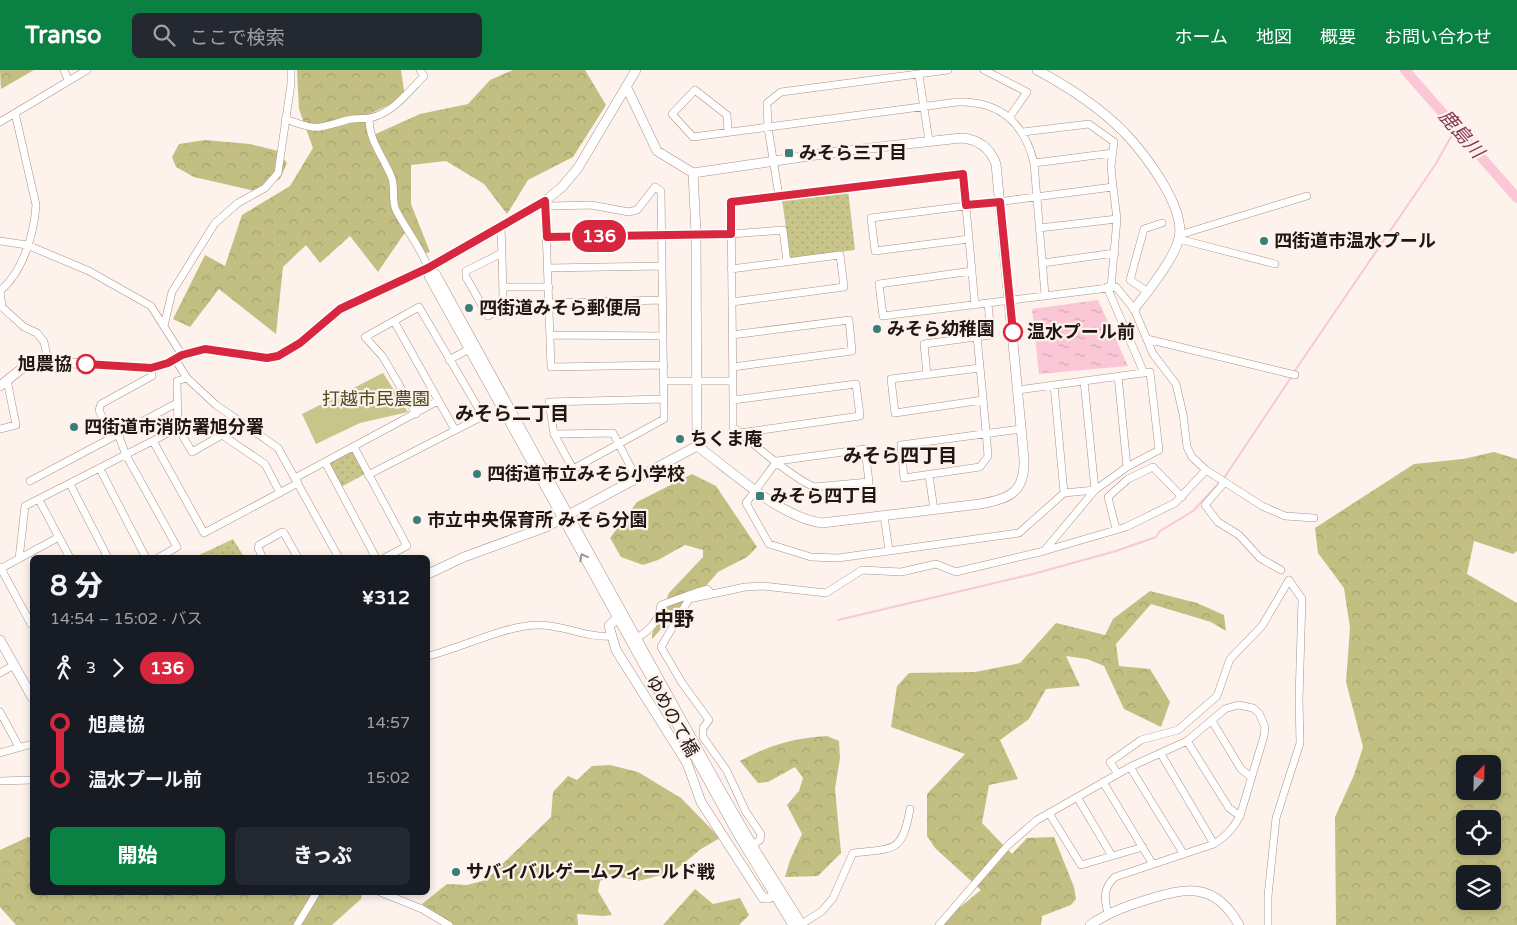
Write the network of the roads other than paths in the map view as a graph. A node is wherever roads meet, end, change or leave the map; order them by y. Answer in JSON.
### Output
{"nodes":[{"id":1,"x":64,"y":70,"type":"edge"},
{"id":2,"x":87,"y":70,"type":"edge"},
{"id":3,"x":291,"y":70,"type":"edge"},
{"id":4,"x":420,"y":70,"type":"edge"},
{"id":5,"x":636,"y":70,"type":"edge"},
{"id":6,"x":948,"y":70,"type":"edge"},
{"id":7,"x":984,"y":70,"type":"edge"},
{"id":8,"x":1037,"y":70,"type":"edge"},
{"id":9,"x":928,"y":72,"type":"edge"},
{"id":10,"x":919,"y":75,"type":"junction"},
{"id":11,"x":68,"y":80,"type":"junction"},
{"id":12,"x":626,"y":86,"type":"junction"},
{"id":13,"x":924,"y":106,"type":"junction"},
{"id":14,"x":15,"y":113,"type":"junction"},
{"id":15,"x":369,"y":118,"type":"junction"},
{"id":16,"x":1009,"y":118,"type":"junction"},
{"id":17,"x":285,"y":119,"type":"junction"},
{"id":18,"x":0,"y":122,"type":"edge"},
{"id":19,"x":768,"y":128,"type":"junction"},
{"id":20,"x":728,"y":132,"type":"junction"},
{"id":21,"x":1023,"y":132,"type":"junction"},
{"id":22,"x":929,"y":141,"type":"junction"},
{"id":23,"x":1113,"y":153,"type":"junction"},
{"id":24,"x":774,"y":160,"type":"junction"},
{"id":25,"x":1034,"y":164,"type":"junction"},
{"id":26,"x":693,"y":173,"type":"junction"},
{"id":27,"x":1114,"y":187,"type":"junction"},
{"id":28,"x":779,"y":196,"type":"junction"},
{"id":29,"x":1036,"y":196,"type":"junction"},
{"id":30,"x":1307,"y":196,"type":"dead end"},
{"id":31,"x":545,"y":201,"type":"junction"},
{"id":32,"x":1000,"y":202,"type":"junction"},
{"id":33,"x":966,"y":205,"type":"junction"},
{"id":34,"x":1117,"y":219,"type":"junction"},
{"id":35,"x":1162,"y":223,"type":"dead end"},
{"id":36,"x":500,"y":228,"type":"junction"},
{"id":37,"x":1039,"y":228,"type":"junction"},
{"id":38,"x":696,"y":233,"type":"junction"},
{"id":39,"x":731,"y":234,"type":"junction"},
{"id":40,"x":662,"y":235,"type":"junction"},
{"id":41,"x":547,"y":237,"type":"junction"},
{"id":42,"x":1179,"y":237,"type":"junction"},
{"id":43,"x":969,"y":239,"type":"junction"},
{"id":44,"x":0,"y":241,"type":"edge"},
{"id":45,"x":27,"y":245,"type":"junction"},
{"id":46,"x":502,"y":253,"type":"junction"},
{"id":47,"x":1115,"y":253,"type":"junction"},
{"id":48,"x":787,"y":262,"type":"junction"},
{"id":49,"x":1043,"y":263,"type":"junction"},
{"id":50,"x":1275,"y":264,"type":"dead end"},
{"id":51,"x":662,"y":266,"type":"junction"},
{"id":52,"x":428,"y":268,"type":"junction"},
{"id":53,"x":548,"y":268,"type":"junction"},
{"id":54,"x":732,"y":269,"type":"junction"},
{"id":55,"x":972,"y":271,"type":"junction"},
{"id":56,"x":503,"y":287,"type":"junction"},
{"id":57,"x":548,"y":287,"type":"junction"},
{"id":58,"x":1109,"y":287,"type":"junction"},
{"id":59,"x":0,"y":291,"type":"edge"},
{"id":60,"x":1148,"y":292,"type":"junction"},
{"id":61,"x":1045,"y":295,"type":"junction"},
{"id":62,"x":663,"y":300,"type":"junction"},
{"id":63,"x":1010,"y":300,"type":"junction"},
{"id":64,"x":732,"y":302,"type":"junction"},
{"id":65,"x":549,"y":303,"type":"junction"},
{"id":66,"x":988,"y":303,"type":"junction"},
{"id":67,"x":974,"y":305,"type":"junction"},
{"id":68,"x":1134,"y":309,"type":"junction"},
{"id":69,"x":394,"y":321,"type":"junction"},
{"id":70,"x":164,"y":326,"type":"junction"},
{"id":71,"x":550,"y":335,"type":"junction"},
{"id":72,"x":732,"y":335,"type":"junction"},
{"id":73,"x":663,"y":336,"type":"junction"},
{"id":74,"x":977,"y":337,"type":"junction"},
{"id":75,"x":1147,"y":339,"type":"junction"},
{"id":76,"x":469,"y":349,"type":"junction"},
{"id":77,"x":178,"y":357,"type":"junction"},
{"id":78,"x":48,"y":360,"type":"junction"},
{"id":79,"x":449,"y":360,"type":"junction"},
{"id":80,"x":664,"y":365,"type":"junction"},
{"id":81,"x":733,"y":367,"type":"junction"},
{"id":82,"x":151,"y":368,"type":"junction"},
{"id":83,"x":980,"y":368,"type":"junction"},
{"id":84,"x":1144,"y":373,"type":"junction"},
{"id":85,"x":927,"y":375,"type":"junction"},
{"id":86,"x":1296,"y":375,"type":"dead end"},
{"id":87,"x":1118,"y":376,"type":"junction"},
{"id":88,"x":187,"y":378,"type":"junction"},
{"id":89,"x":698,"y":380,"type":"junction"},
{"id":90,"x":664,"y":381,"type":"junction"},
{"id":91,"x":733,"y":381,"type":"junction"},
{"id":92,"x":1084,"y":381,"type":"junction"},
{"id":93,"x":4,"y":383,"type":"edge"},
{"id":94,"x":1054,"y":385,"type":"junction"},
{"id":95,"x":1018,"y":390,"type":"junction"},
{"id":96,"x":664,"y":399,"type":"junction"},
{"id":97,"x":733,"y":400,"type":"junction"},
{"id":98,"x":983,"y":400,"type":"junction"},
{"id":99,"x":438,"y":401,"type":"junction"},
{"id":100,"x":177,"y":404,"type":"junction"},
{"id":101,"x":416,"y":414,"type":"junction"},
{"id":102,"x":178,"y":428,"type":"junction"},
{"id":103,"x":0,"y":429,"type":"edge"},
{"id":104,"x":1021,"y":429,"type":"junction"},
{"id":105,"x":455,"y":430,"type":"junction"},
{"id":106,"x":740,"y":433,"type":"junction"},
{"id":107,"x":554,"y":434,"type":"junction"},
{"id":108,"x":986,"y":434,"type":"junction"},
{"id":109,"x":114,"y":436,"type":"junction"},
{"id":110,"x":154,"y":440,"type":"junction"},
{"id":111,"x":619,"y":444,"type":"junction"},
{"id":112,"x":697,"y":446,"type":"junction"},
{"id":113,"x":354,"y":447,"type":"junction"},
{"id":114,"x":126,"y":455,"type":"junction"},
{"id":115,"x":293,"y":456,"type":"dead end"},
{"id":116,"x":286,"y":461,"type":"junction"},
{"id":117,"x":778,"y":461,"type":"junction"},
{"id":118,"x":325,"y":462,"type":"junction"},
{"id":119,"x":1127,"y":467,"type":"junction"},
{"id":120,"x":100,"y":468,"type":"junction"},
{"id":121,"x":1206,"y":470,"type":"junction"},
{"id":122,"x":929,"y":474,"type":"junction"},
{"id":123,"x":368,"y":475,"type":"junction"},
{"id":124,"x":636,"y":477,"type":"junction"},
{"id":125,"x":30,"y":481,"type":"dead end"},
{"id":126,"x":297,"y":481,"type":"junction"},
{"id":127,"x":1224,"y":482,"type":"junction"},
{"id":128,"x":70,"y":484,"type":"junction"},
{"id":129,"x":756,"y":490,"type":"junction"},
{"id":130,"x":1095,"y":490,"type":"junction"},
{"id":131,"x":280,"y":493,"type":"junction"},
{"id":132,"x":1064,"y":493,"type":"junction"},
{"id":133,"x":1182,"y":496,"type":"junction"},
{"id":134,"x":39,"y":500,"type":"junction"},
{"id":135,"x":934,"y":510,"type":"junction"},
{"id":136,"x":884,"y":516,"type":"junction"},
{"id":137,"x":566,"y":517,"type":"junction"},
{"id":138,"x":1314,"y":518,"type":"dead end"},
{"id":139,"x":1116,"y":529,"type":"junction"},
{"id":140,"x":59,"y":537,"type":"junction"},
{"id":141,"x":889,"y":550,"type":"junction"},
{"id":142,"x":1044,"y":551,"type":"junction"},
{"id":143,"x":32,"y":555,"type":"edge"},
{"id":144,"x":68,"y":555,"type":"edge"},
{"id":145,"x":106,"y":555,"type":"edge"},
{"id":146,"x":144,"y":555,"type":"edge"},
{"id":147,"x":163,"y":555,"type":"edge"},
{"id":148,"x":262,"y":555,"type":"edge"},
{"id":149,"x":296,"y":555,"type":"edge"},
{"id":150,"x":337,"y":555,"type":"edge"},
{"id":151,"x":374,"y":555,"type":"edge"},
{"id":152,"x":390,"y":555,"type":"edge"},
{"id":153,"x":30,"y":556,"type":"edge"},
{"id":154,"x":19,"y":559,"type":"junction"},
{"id":155,"x":1,"y":568,"type":"edge"},
{"id":156,"x":1281,"y":570,"type":"dead end"},
{"id":157,"x":430,"y":573,"type":"edge"},
{"id":158,"x":712,"y":594,"type":"junction"},
{"id":159,"x":617,"y":618,"type":"junction"},
{"id":160,"x":30,"y":622,"type":"edge"},
{"id":161,"x":611,"y":636,"type":"junction"},
{"id":162,"x":0,"y":640,"type":"edge"},
{"id":163,"x":637,"y":643,"type":"junction"},
{"id":164,"x":430,"y":655,"type":"edge"},
{"id":165,"x":14,"y":665,"type":"junction"},
{"id":166,"x":0,"y":673,"type":"edge"},
{"id":167,"x":30,"y":693,"type":"edge"},
{"id":168,"x":0,"y":713,"type":"edge"},
{"id":169,"x":1212,"y":721,"type":"junction"},
{"id":170,"x":703,"y":737,"type":"junction"},
{"id":171,"x":1187,"y":741,"type":"junction"},
{"id":172,"x":30,"y":744,"type":"edge"},
{"id":173,"x":19,"y":747,"type":"junction"},
{"id":174,"x":680,"y":752,"type":"junction"},
{"id":175,"x":0,"y":754,"type":"edge"},
{"id":176,"x":1160,"y":754,"type":"junction"},
{"id":177,"x":1130,"y":767,"type":"junction"},
{"id":178,"x":1118,"y":774,"type":"junction"},
{"id":179,"x":1251,"y":777,"type":"junction"},
{"id":180,"x":30,"y":780,"type":"edge"},
{"id":181,"x":0,"y":781,"type":"edge"},
{"id":182,"x":1104,"y":782,"type":"junction"},
{"id":183,"x":715,"y":786,"type":"junction"},
{"id":184,"x":1077,"y":797,"type":"junction"},
{"id":185,"x":910,"y":809,"type":"dead end"},
{"id":186,"x":1049,"y":813,"type":"junction"},
{"id":187,"x":1240,"y":816,"type":"junction"},
{"id":188,"x":1214,"y":844,"type":"junction"},
{"id":189,"x":752,"y":845,"type":"junction"},
{"id":190,"x":1143,"y":847,"type":"junction"},
{"id":191,"x":1183,"y":853,"type":"junction"},
{"id":192,"x":1112,"y":856,"type":"junction"},
{"id":193,"x":1152,"y":863,"type":"junction"},
{"id":194,"x":315,"y":895,"type":"edge"},
{"id":195,"x":387,"y":895,"type":"edge"},
{"id":196,"x":774,"y":895,"type":"junction"},
{"id":197,"x":1108,"y":913,"type":"junction"},
{"id":198,"x":297,"y":925,"type":"edge"},
{"id":199,"x":449,"y":925,"type":"edge"},
{"id":200,"x":799,"y":925,"type":"edge"},
{"id":201,"x":939,"y":925,"type":"edge"},
{"id":202,"x":1090,"y":925,"type":"edge"},
{"id":203,"x":1239,"y":925,"type":"edge"},
{"id":204,"x":1268,"y":925,"type":"edge"}],
"edges":[{"from":1,"to":11,"type":"street"},
{"from":2,"to":11,"type":"street"},
{"from":3,"to":17,"type":"street"},
{"from":4,"to":15,"type":"street"},
{"from":5,"to":12,"type":"street"},
{"from":6,"to":9,"type":"street"},
{"from":7,"to":16,"type":"street"},
{"from":8,"to":42,"type":"street"},
{"from":9,"to":10,"type":"street"},
{"from":10,"to":13,"type":"street"},
{"from":10,"to":19,"type":"street"},
{"from":11,"to":14,"type":"street"},
{"from":12,"to":26,"type":"street"},
{"from":12,"to":31,"type":"street"},
{"from":13,"to":16,"type":"street"},
{"from":13,"to":19,"type":"street"},
{"from":13,"to":22,"type":"street"},
{"from":14,"to":18,"type":"street"},
{"from":14,"to":45,"type":"street"},
{"from":15,"to":17,"type":"street"},
{"from":15,"to":52,"type":"street"},
{"from":16,"to":21,"type":"street"},
{"from":17,"to":70,"type":"street"},
{"from":19,"to":20,"type":"street"},
{"from":19,"to":24,"type":"street"},
{"from":20,"to":20,"type":"street"},
{"from":21,"to":23,"type":"street"},
{"from":21,"to":25,"type":"street"},
{"from":22,"to":24,"type":"street"},
{"from":22,"to":32,"type":"street"},
{"from":23,"to":25,"type":"street"},
{"from":23,"to":27,"type":"street"},
{"from":24,"to":26,"type":"street"},
{"from":24,"to":28,"type":"street"},
{"from":25,"to":29,"type":"street"},
{"from":26,"to":38,"type":"street"},
{"from":27,"to":29,"type":"street"},
{"from":27,"to":34,"type":"street"},
{"from":28,"to":33,"type":"street"},
{"from":28,"to":39,"type":"street"},
{"from":29,"to":32,"type":"street"},
{"from":29,"to":37,"type":"street"},
{"from":30,"to":42,"type":"street"},
{"from":31,"to":36,"type":"street"},
{"from":31,"to":40,"type":"street"},
{"from":31,"to":41,"type":"street"},
{"from":32,"to":33,"type":"street"},
{"from":32,"to":63,"type":"street"},
{"from":33,"to":43,"type":"street"},
{"from":33,"to":43,"type":"street"},
{"from":34,"to":37,"type":"street"},
{"from":34,"to":47,"type":"street"},
{"from":35,"to":60,"type":"street"},
{"from":36,"to":46,"type":"street"},
{"from":36,"to":52,"type":"street"},
{"from":37,"to":49,"type":"street"},
{"from":38,"to":39,"type":"street"},
{"from":38,"to":40,"type":"street"},
{"from":38,"to":89,"type":"street"},
{"from":39,"to":48,"type":"street"},
{"from":39,"to":54,"type":"street"},
{"from":40,"to":41,"type":"street"},
{"from":40,"to":51,"type":"street"},
{"from":41,"to":53,"type":"street"},
{"from":42,"to":50,"type":"street"},
{"from":42,"to":60,"type":"street"},
{"from":43,"to":55,"type":"street"},
{"from":44,"to":45,"type":"street"},
{"from":45,"to":59,"type":"street"},
{"from":45,"to":70,"type":"street"},
{"from":46,"to":56,"type":"street"},
{"from":46,"to":56,"type":"street"},
{"from":47,"to":49,"type":"street"},
{"from":47,"to":58,"type":"street"},
{"from":48,"to":54,"type":"street"},
{"from":48,"to":64,"type":"street"},
{"from":49,"to":61,"type":"street"},
{"from":51,"to":53,"type":"street"},
{"from":51,"to":62,"type":"street"},
{"from":52,"to":76,"type":"street"},
{"from":52,"to":77,"type":"street"},
{"from":52,"to":137,"type":"street"},
{"from":53,"to":57,"type":"street"},
{"from":54,"to":64,"type":"street"},
{"from":55,"to":67,"type":"street"},
{"from":55,"to":67,"type":"street"},
{"from":56,"to":57,"type":"street"},
{"from":57,"to":65,"type":"street"},
{"from":58,"to":61,"type":"street"},
{"from":58,"to":68,"type":"street"},
{"from":58,"to":84,"type":"street"},
{"from":59,"to":78,"type":"street"},
{"from":60,"to":68,"type":"street"},
{"from":61,"to":63,"type":"street"},
{"from":62,"to":65,"type":"street"},
{"from":62,"to":73,"type":"street"},
{"from":63,"to":66,"type":"street"},
{"from":63,"to":95,"type":"street"},
{"from":64,"to":72,"type":"street"},
{"from":65,"to":71,"type":"street"},
{"from":66,"to":67,"type":"street"},
{"from":66,"to":74,"type":"street"},
{"from":68,"to":75,"type":"street"},
{"from":69,"to":79,"type":"street"},
{"from":69,"to":99,"type":"street"},
{"from":69,"to":101,"type":"street"},
{"from":70,"to":77,"type":"street"},
{"from":71,"to":73,"type":"street"},
{"from":71,"to":80,"type":"street"},
{"from":72,"to":81,"type":"street"},
{"from":72,"to":81,"type":"street"},
{"from":73,"to":80,"type":"street"},
{"from":74,"to":83,"type":"street"},
{"from":74,"to":85,"type":"street"},
{"from":75,"to":86,"type":"street"},
{"from":75,"to":121,"type":"street"},
{"from":76,"to":79,"type":"street"},
{"from":76,"to":137,"type":"street"},
{"from":77,"to":82,"type":"street"},
{"from":77,"to":88,"type":"street"},
{"from":78,"to":82,"type":"street"},
{"from":78,"to":93,"type":"street"},
{"from":79,"to":105,"type":"street"},
{"from":80,"to":90,"type":"street"},
{"from":81,"to":91,"type":"street"},
{"from":82,"to":109,"type":"street"},
{"from":83,"to":85,"type":"street"},
{"from":83,"to":98,"type":"street"},
{"from":84,"to":87,"type":"street"},
{"from":84,"to":119,"type":"street"},
{"from":85,"to":98,"type":"street"},
{"from":87,"to":92,"type":"street"},
{"from":87,"to":119,"type":"street"},
{"from":88,"to":100,"type":"street"},
{"from":88,"to":116,"type":"street"},
{"from":89,"to":90,"type":"street"},
{"from":89,"to":91,"type":"street"},
{"from":89,"to":112,"type":"street"},
{"from":90,"to":96,"type":"street"},
{"from":91,"to":97,"type":"street"},
{"from":92,"to":94,"type":"street"},
{"from":92,"to":130,"type":"street"},
{"from":93,"to":103,"type":"street"},
{"from":94,"to":95,"type":"street"},
{"from":94,"to":132,"type":"street"},
{"from":95,"to":104,"type":"street"},
{"from":96,"to":107,"type":"street"},
{"from":96,"to":111,"type":"street"},
{"from":97,"to":106,"type":"street"},
{"from":97,"to":106,"type":"street"},
{"from":98,"to":108,"type":"street"},
{"from":99,"to":101,"type":"street"},
{"from":99,"to":105,"type":"street"},
{"from":100,"to":102,"type":"street"},
{"from":100,"to":109,"type":"street"},
{"from":101,"to":113,"type":"street"},
{"from":102,"to":110,"type":"street"},
{"from":102,"to":131,"type":"street"},
{"from":104,"to":108,"type":"street"},
{"from":104,"to":135,"type":"street"},
{"from":105,"to":123,"type":"street"},
{"from":106,"to":117,"type":"street"},
{"from":107,"to":111,"type":"street"},
{"from":107,"to":111,"type":"street"},
{"from":108,"to":122,"type":"street"},
{"from":108,"to":122,"type":"street"},
{"from":109,"to":114,"type":"street"},
{"from":109,"to":125,"type":"street"},
{"from":110,"to":114,"type":"street"},
{"from":110,"to":131,"type":"street"},
{"from":111,"to":124,"type":"street"},
{"from":112,"to":124,"type":"street"},
{"from":112,"to":129,"type":"street"},
{"from":113,"to":118,"type":"street"},
{"from":113,"to":123,"type":"street"},
{"from":114,"to":120,"type":"street"},
{"from":114,"to":147,"type":"street"},
{"from":115,"to":116,"type":"street"},
{"from":116,"to":126,"type":"street"},
{"from":117,"to":117,"type":"street"},
{"from":117,"to":129,"type":"street"},
{"from":118,"to":126,"type":"street"},
{"from":118,"to":151,"type":"street"},
{"from":119,"to":130,"type":"street"},
{"from":120,"to":128,"type":"street"},
{"from":120,"to":146,"type":"street"},
{"from":121,"to":127,"type":"street"},
{"from":121,"to":133,"type":"street"},
{"from":122,"to":135,"type":"street"},
{"from":123,"to":152,"type":"street"},
{"from":124,"to":137,"type":"street"},
{"from":126,"to":131,"type":"street"},
{"from":126,"to":150,"type":"street"},
{"from":127,"to":138,"type":"street"},
{"from":127,"to":156,"type":"street"},
{"from":128,"to":134,"type":"street"},
{"from":128,"to":145,"type":"street"},
{"from":129,"to":136,"type":"street"},
{"from":129,"to":141,"type":"street"},
{"from":130,"to":132,"type":"street"},
{"from":130,"to":142,"type":"street"},
{"from":132,"to":141,"type":"street"},
{"from":133,"to":139,"type":"street"},
{"from":133,"to":139,"type":"street"},
{"from":134,"to":140,"type":"street"},
{"from":134,"to":154,"type":"street"},
{"from":135,"to":136,"type":"street"},
{"from":136,"to":141,"type":"street"},
{"from":137,"to":157,"type":"street"},
{"from":159,"to":137,"type":"street","one_way":true},
{"from":137,"to":163,"type":"street"},
{"from":139,"to":142,"type":"street"},
{"from":140,"to":143,"type":"street"},
{"from":140,"to":144,"type":"street"},
{"from":142,"to":158,"type":"street"},
{"from":148,"to":149,"type":"street"},
{"from":153,"to":154,"type":"street"},
{"from":154,"to":155,"type":"street"},
{"from":155,"to":160,"type":"street"},
{"from":158,"to":163,"type":"street"},
{"from":158,"to":170,"type":"street"},
{"from":159,"to":161,"type":"street"},
{"from":159,"to":163,"type":"street"},
{"from":161,"to":164,"type":"street"},
{"from":161,"to":174,"type":"street"},
{"from":162,"to":165,"type":"street"},
{"from":163,"to":183,"type":"street","name":"ゆめのて橋","bridge":true},
{"from":165,"to":166,"type":"street"},
{"from":165,"to":167,"type":"street"},
{"from":168,"to":173,"type":"street"},
{"from":169,"to":171,"type":"street"},
{"from":169,"to":179,"type":"street"},
{"from":169,"to":179,"type":"street"},
{"from":170,"to":174,"type":"street"},
{"from":170,"to":189,"type":"street"},
{"from":171,"to":176,"type":"street"},
{"from":171,"to":187,"type":"street"},
{"from":172,"to":173,"type":"street"},
{"from":173,"to":175,"type":"street"},
{"from":174,"to":196,"type":"street"},
{"from":176,"to":177,"type":"street"},
{"from":176,"to":188,"type":"street"},
{"from":177,"to":178,"type":"street"},
{"from":177,"to":191,"type":"street"},
{"from":178,"to":182,"type":"street"},
{"from":178,"to":204,"type":"street"},
{"from":179,"to":187,"type":"street"},
{"from":180,"to":181,"type":"street"},
{"from":182,"to":184,"type":"street"},
{"from":182,"to":190,"type":"street"},
{"from":183,"to":189,"type":"street"},
{"from":183,"to":196,"type":"street"},
{"from":184,"to":186,"type":"street"},
{"from":184,"to":192,"type":"street"},
{"from":185,"to":200,"type":"street"},
{"from":186,"to":192,"type":"street"},
{"from":186,"to":201,"type":"street"},
{"from":187,"to":188,"type":"street"},
{"from":188,"to":191,"type":"street"},
{"from":189,"to":200,"type":"street"},
{"from":190,"to":192,"type":"street"},
{"from":190,"to":193,"type":"street"},
{"from":191,"to":193,"type":"street"},
{"from":193,"to":197,"type":"street"},
{"from":194,"to":198,"type":"street"},
{"from":195,"to":199,"type":"street"},
{"from":196,"to":200,"type":"street"},
{"from":197,"to":202,"type":"street"},
{"from":197,"to":203,"type":"street"}]}
